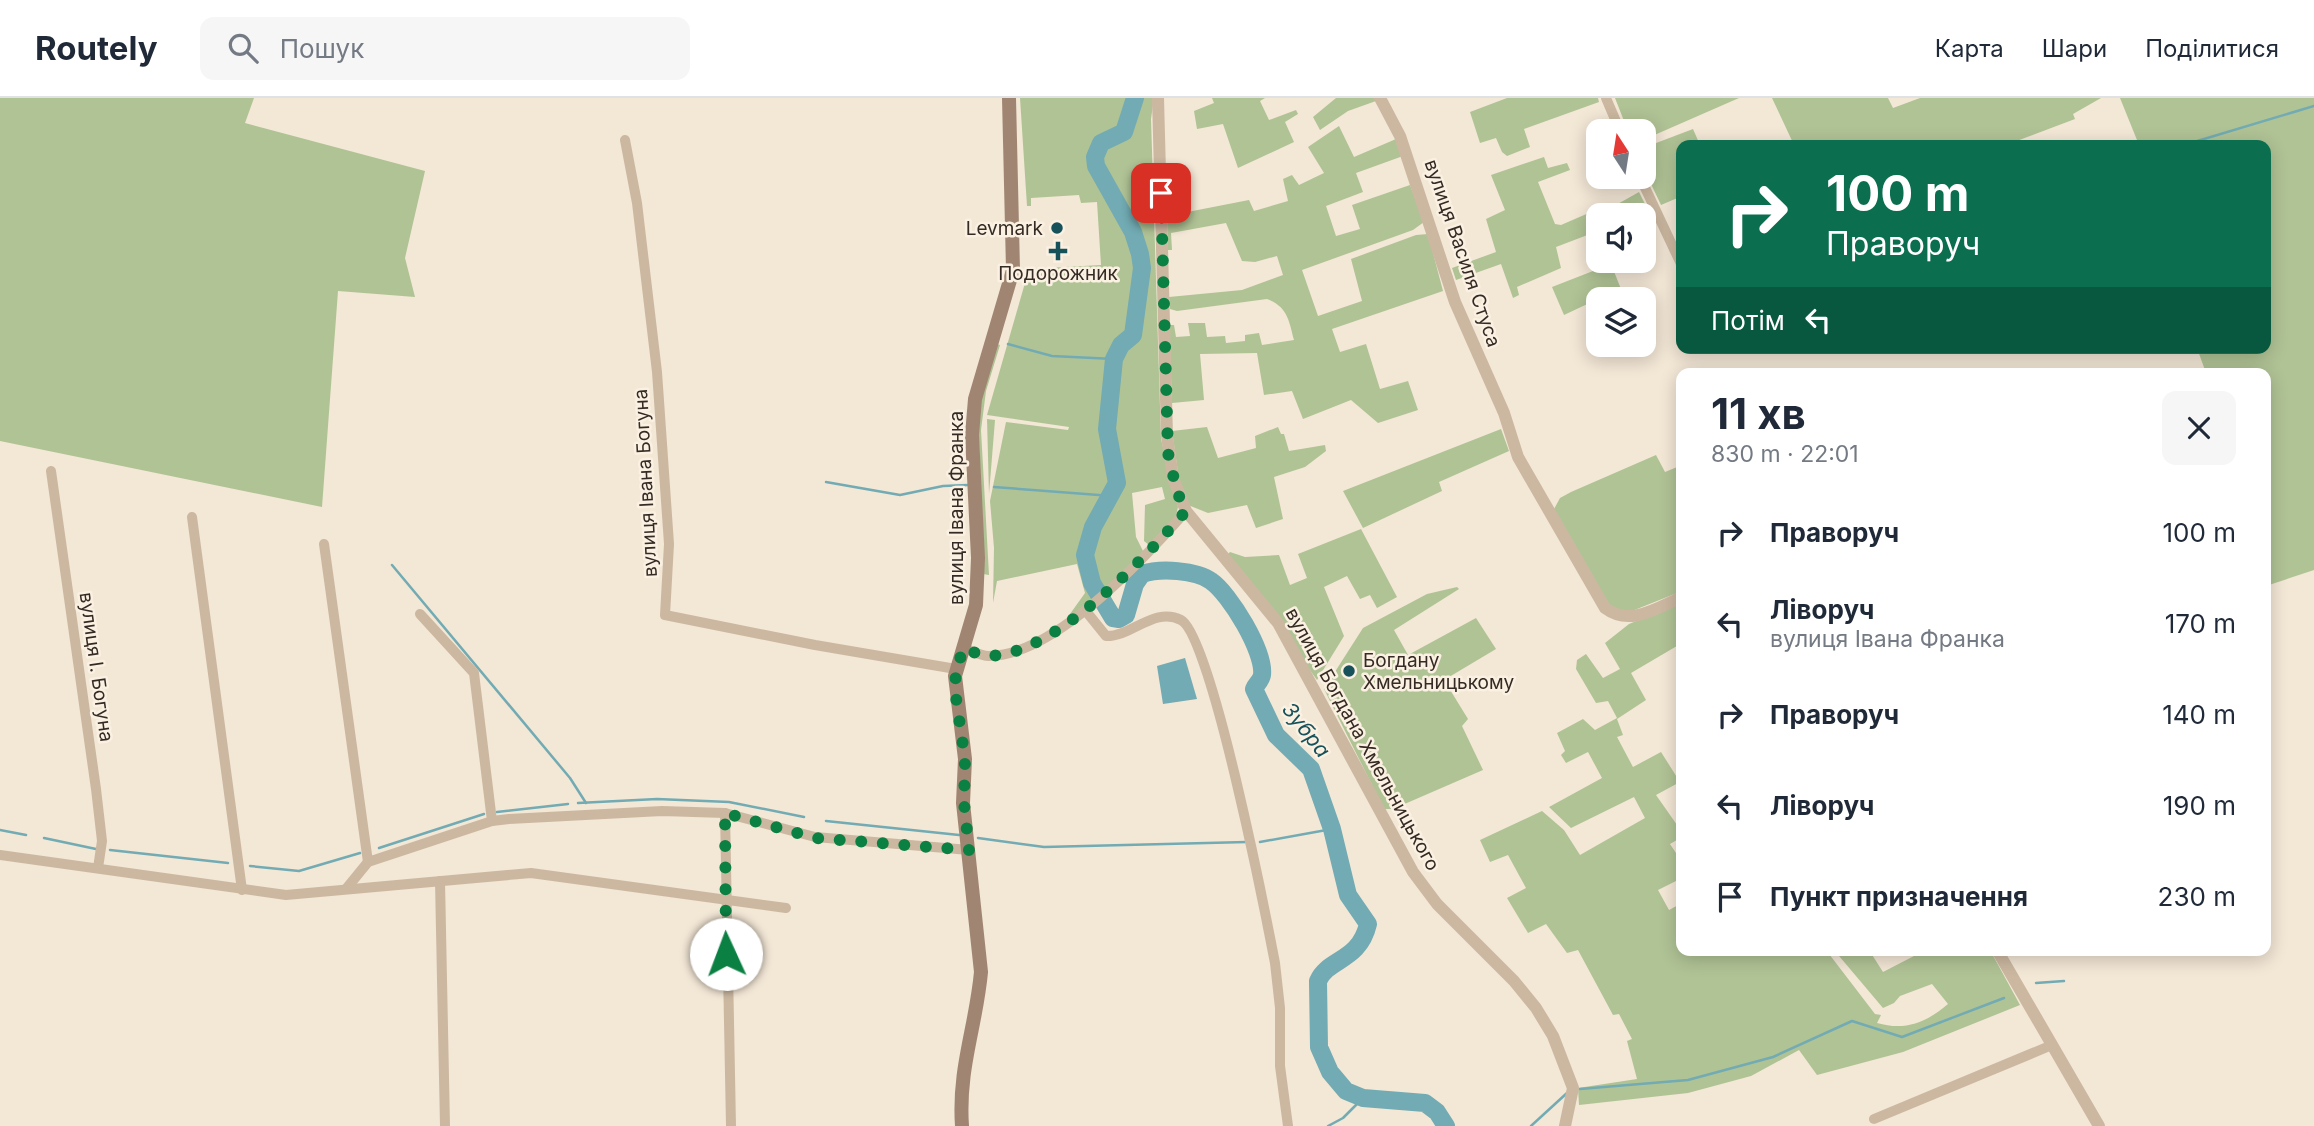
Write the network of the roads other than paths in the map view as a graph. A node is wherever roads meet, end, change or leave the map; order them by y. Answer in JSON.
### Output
{"nodes":[{"id":1,"x":1009,"y":98,"type":"edge"},
{"id":2,"x":1158,"y":98,"type":"edge"},
{"id":3,"x":1380,"y":98,"type":"edge"},
{"id":4,"x":1606,"y":98,"type":"edge"},
{"id":5,"x":1615,"y":119,"type":"edge"},
{"id":6,"x":625,"y":140,"type":"dead end"},
{"id":7,"x":1646,"y":189,"type":"edge"},
{"id":8,"x":1676,"y":253,"type":"edge"},
{"id":9,"x":51,"y":471,"type":"dead end"},
{"id":10,"x":1186,"y":511,"type":"junction"},
{"id":11,"x":192,"y":517,"type":"dead end"},
{"id":12,"x":324,"y":544,"type":"dead end"},
{"id":13,"x":1676,"y":600,"type":"edge"},
{"id":14,"x":1090,"y":607,"type":"junction"},
{"id":15,"x":420,"y":614,"type":"dead end"},
{"id":16,"x":964,"y":648,"type":"junction"},
{"id":17,"x":956,"y":669,"type":"junction"},
{"id":18,"x":725,"y":813,"type":"junction"},
{"id":19,"x":492,"y":821,"type":"junction"},
{"id":20,"x":969,"y":850,"type":"junction"},
{"id":21,"x":0,"y":855,"type":"edge"},
{"id":22,"x":368,"y":862,"type":"junction"},
{"id":23,"x":98,"y":868,"type":"junction"},
{"id":24,"x":440,"y":881,"type":"junction"},
{"id":25,"x":346,"y":889,"type":"junction"},
{"id":26,"x":242,"y":890,"type":"junction"},
{"id":27,"x":724,"y":902,"type":"junction"},
{"id":28,"x":786,"y":908,"type":"dead end"},
{"id":29,"x":2000,"y":956,"type":"edge"},
{"id":30,"x":2052,"y":1045,"type":"junction"},
{"id":31,"x":1874,"y":1119,"type":"dead end"},
{"id":32,"x":445,"y":1126,"type":"edge"},
{"id":33,"x":731,"y":1126,"type":"edge"},
{"id":34,"x":962,"y":1126,"type":"edge"},
{"id":35,"x":1288,"y":1126,"type":"edge"},
{"id":36,"x":1565,"y":1126,"type":"edge"},
{"id":37,"x":2099,"y":1126,"type":"edge"}],
"edges":[{"from":1,"to":16,"type":"main road","name":"вулиця Івана Франка"},
{"from":2,"to":10,"type":"street","name":"вулиця Богдана Хмельницького"},
{"from":3,"to":13,"type":"street","name":"вулиця Василя Стуса"},
{"from":4,"to":5,"type":"street"},
{"from":6,"to":17,"type":"street","name":"вулиця Івана Богуна"},
{"from":7,"to":8,"type":"street"},
{"from":9,"to":23,"type":"street","name":"вулиця І. Богуна"},
{"from":10,"to":14,"type":"street"},
{"from":10,"to":36,"type":"street","name":"вулиця Богдана Хмельницького"},
{"from":11,"to":26,"type":"street"},
{"from":12,"to":22,"type":"street"},
{"from":14,"to":16,"type":"street"},
{"from":14,"to":35,"type":"street"},
{"from":15,"to":19,"type":"street"},
{"from":16,"to":17,"type":"main road","name":"вулиця Івана Франка"},
{"from":17,"to":20,"type":"main road","name":"вулиця Івана Франка"},
{"from":18,"to":19,"type":"street"},
{"from":18,"to":20,"type":"street"},
{"from":18,"to":27,"type":"street"},
{"from":19,"to":22,"type":"street"},
{"from":20,"to":34,"type":"main road","name":"вулиця Івана Франка"},
{"from":21,"to":23,"type":"street"},
{"from":22,"to":25,"type":"street"},
{"from":23,"to":26,"type":"street"},
{"from":24,"to":25,"type":"street"},
{"from":24,"to":27,"type":"street"},
{"from":24,"to":32,"type":"street"},
{"from":25,"to":26,"type":"street"},
{"from":27,"to":28,"type":"street"},
{"from":27,"to":33,"type":"street"},
{"from":29,"to":30,"type":"street"},
{"from":30,"to":31,"type":"street"},
{"from":30,"to":37,"type":"street"}]}
